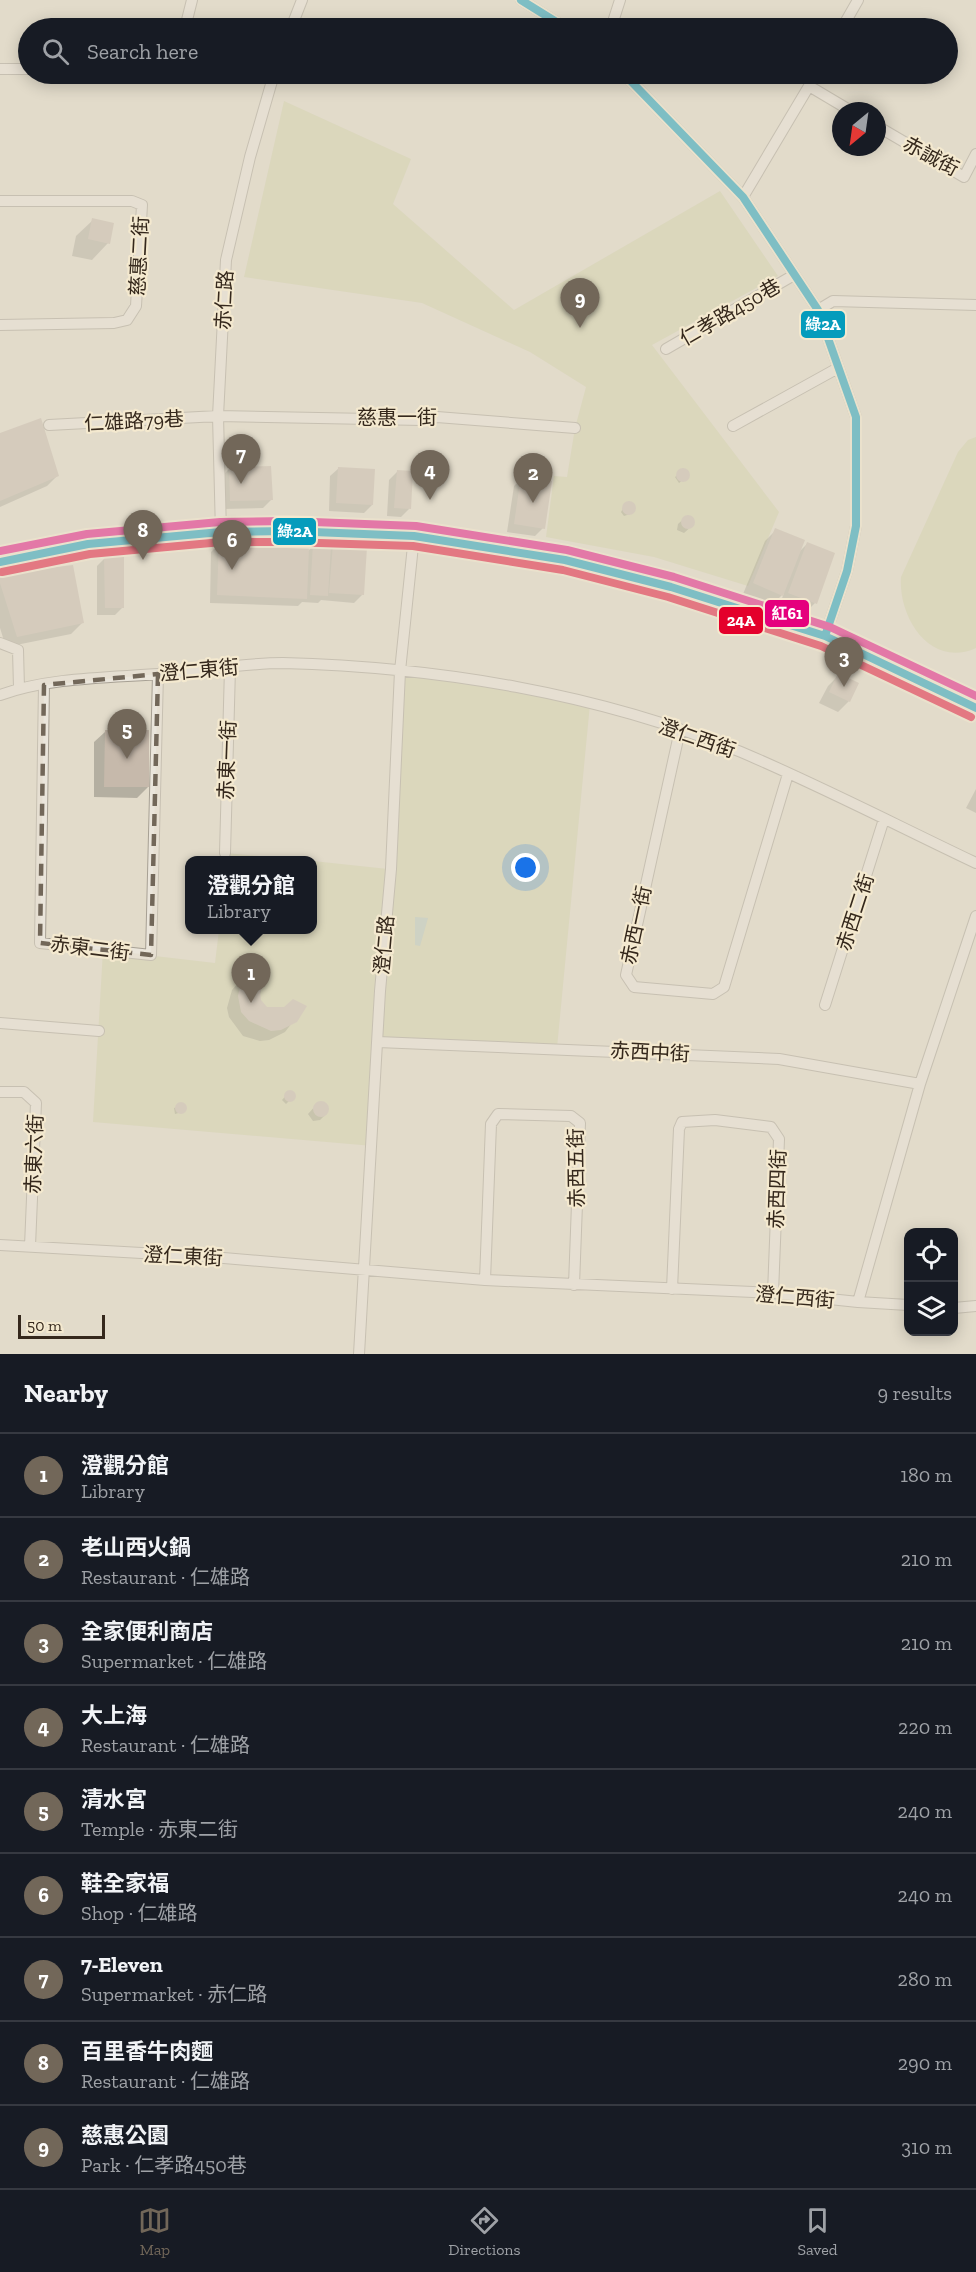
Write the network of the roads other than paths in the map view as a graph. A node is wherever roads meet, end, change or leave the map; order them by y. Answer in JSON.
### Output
{"nodes":[{"id":1,"x":192,"y":0,"type":"edge"},
{"id":2,"x":302,"y":0,"type":"edge"},
{"id":3,"x":521,"y":0,"type":"edge"},
{"id":4,"x":620,"y":0,"type":"edge"},
{"id":5,"x":858,"y":0,"type":"edge"},
{"id":6,"x":188,"y":18,"type":"edge"},
{"id":7,"x":295,"y":18,"type":"edge"},
{"id":8,"x":550,"y":18,"type":"edge"},
{"id":9,"x":614,"y":18,"type":"edge"},
{"id":10,"x":848,"y":18,"type":"edge"},
{"id":11,"x":0,"y":69,"type":"edge"},
{"id":12,"x":18,"y":69,"type":"edge"},
{"id":13,"x":271,"y":84,"type":"edge"},
{"id":14,"x":634,"y":84,"type":"edge"},
{"id":15,"x":809,"y":86,"type":"joint"},
{"id":16,"x":836,"y":102,"type":"edge"},
{"id":17,"x":886,"y":131,"type":"edge"},
{"id":18,"x":976,"y":154,"type":"edge"},
{"id":19,"x":743,"y":197,"type":"junction"},
{"id":20,"x":0,"y":201,"type":"edge"},
{"id":21,"x":794,"y":275,"type":"junction"},
{"id":22,"x":976,"y":305,"type":"edge"},
{"id":23,"x":818,"y":310,"type":"junction"},
{"id":24,"x":0,"y":325,"type":"edge"},
{"id":25,"x":666,"y":349,"type":"dead end"},
{"id":26,"x":838,"y":368,"type":"junction"},
{"id":27,"x":218,"y":416,"type":"junction"},
{"id":28,"x":50,"y":426,"type":"dead end"},
{"id":29,"x":733,"y":426,"type":"dead end"},
{"id":30,"x":575,"y":428,"type":"dead end"},
{"id":31,"x":222,"y":532,"type":"junction"},
{"id":32,"x":414,"y":537,"type":"junction"},
{"id":33,"x":0,"y":562,"type":"edge"},
{"id":34,"x":825,"y":636,"type":"junction"},
{"id":35,"x":0,"y":643,"type":"edge"},
{"id":36,"x":230,"y":668,"type":"junction"},
{"id":37,"x":400,"y":671,"type":"junction"},
{"id":38,"x":158,"y":674,"type":"junction"},
{"id":39,"x":44,"y":685,"type":"junction"},
{"id":40,"x":19,"y":688,"type":"junction"},
{"id":41,"x":0,"y":695,"type":"edge"},
{"id":42,"x":976,"y":708,"type":"edge"},
{"id":43,"x":680,"y":730,"type":"junction"},
{"id":44,"x":788,"y":774,"type":"junction"},
{"id":45,"x":884,"y":819,"type":"junction"},
{"id":46,"x":225,"y":853,"type":"dead end"},
{"id":47,"x":976,"y":863,"type":"edge"},
{"id":48,"x":976,"y":916,"type":"edge"},
{"id":49,"x":825,"y":1005,"type":"dead end"},
{"id":50,"x":0,"y":1023,"type":"edge"},
{"id":51,"x":99,"y":1031,"type":"dead end"},
{"id":52,"x":378,"y":1042,"type":"junction"},
{"id":53,"x":920,"y":1084,"type":"junction"},
{"id":54,"x":0,"y":1092,"type":"edge"},
{"id":55,"x":0,"y":1245,"type":"edge"},
{"id":56,"x":30,"y":1246,"type":"junction"},
{"id":57,"x":365,"y":1269,"type":"junction"},
{"id":58,"x":485,"y":1280,"type":"junction"},
{"id":59,"x":574,"y":1285,"type":"junction"},
{"id":60,"x":672,"y":1289,"type":"junction"},
{"id":61,"x":774,"y":1293,"type":"junction"},
{"id":62,"x":858,"y":1302,"type":"junction"},
{"id":63,"x":904,"y":1305,"type":"edge"},
{"id":64,"x":976,"y":1306,"type":"edge"},
{"id":65,"x":958,"y":1308,"type":"edge"},
{"id":66,"x":359,"y":1354,"type":"edge"}],
"edges":[{"from":1,"to":6,"type":"street"},
{"from":2,"to":7,"type":"street"},
{"from":3,"to":8,"type":"street"},
{"from":4,"to":9,"type":"street"},
{"from":5,"to":10,"type":"street"},
{"from":11,"to":12,"type":"street"},
{"from":13,"to":27,"type":"street","name":"赤仁路"},
{"from":14,"to":19,"type":"street"},
{"from":15,"to":16,"type":"street"},
{"from":15,"to":19,"type":"street"},
{"from":17,"to":18,"type":"street","name":"赤誠街"},
{"from":19,"to":21,"type":"street"},
{"from":20,"to":24,"type":"street","name":"慈惠二街"},
{"from":21,"to":23,"type":"street"},
{"from":21,"to":25,"type":"street","name":"仁孝路450巷"},
{"from":22,"to":23,"type":"street"},
{"from":23,"to":26,"type":"street"},
{"from":26,"to":29,"type":"street"},
{"from":26,"to":34,"type":"street"},
{"from":27,"to":28,"type":"street","name":"仁雄路79巷"},
{"from":27,"to":30,"type":"street","name":"慈惠一街"},
{"from":27,"to":31,"type":"street","name":"赤仁路"},
{"from":31,"to":32,"type":"street"},
{"from":31,"to":33,"type":"street"},
{"from":32,"to":34,"type":"street"},
{"from":32,"to":37,"type":"street","name":"澄仁路"},
{"from":34,"to":42,"type":"street"},
{"from":35,"to":40,"type":"street"},
{"from":36,"to":37,"type":"street","name":"澄仁東街"},
{"from":36,"to":38,"type":"street","name":"澄仁東街"},
{"from":36,"to":46,"type":"street","name":"赤東一街"},
{"from":37,"to":43,"type":"street","name":"澄仁西街"},
{"from":37,"to":52,"type":"street","name":"澄仁路"},
{"from":38,"to":39,"type":"street","name":"澄仁東街"},
{"from":38,"to":39,"type":"street","name":"赤東二街"},
{"from":39,"to":40,"type":"street","name":"澄仁東街"},
{"from":40,"to":41,"type":"street","name":"澄仁東街"},
{"from":43,"to":44,"type":"street","name":"澄仁西街"},
{"from":43,"to":44,"type":"street","name":"赤西一街"},
{"from":44,"to":45,"type":"street","name":"澄仁西街"},
{"from":45,"to":47,"type":"street","name":"澄仁西街"},
{"from":45,"to":49,"type":"street","name":"赤西二街"},
{"from":48,"to":53,"type":"street","name":"澄仁西街"},
{"from":50,"to":51,"type":"street"},
{"from":52,"to":53,"type":"street","name":"赤西中街"},
{"from":52,"to":57,"type":"street","name":"澄仁路"},
{"from":53,"to":62,"type":"street","name":"澄仁西街"},
{"from":54,"to":56,"type":"street","name":"赤東六街"},
{"from":55,"to":56,"type":"street","name":"澄仁東街"},
{"from":56,"to":57,"type":"street","name":"澄仁東街"},
{"from":57,"to":58,"type":"street","name":"澄仁西街"},
{"from":57,"to":66,"type":"street","name":"澄仁路"},
{"from":58,"to":59,"type":"street","name":"澄仁西街"},
{"from":58,"to":59,"type":"street","name":"赤西五街"},
{"from":59,"to":60,"type":"street","name":"澄仁西街"},
{"from":60,"to":61,"type":"street","name":"澄仁西街"},
{"from":60,"to":61,"type":"street","name":"赤西四街"},
{"from":61,"to":62,"type":"street","name":"澄仁西街"},
{"from":62,"to":63,"type":"street"},
{"from":64,"to":65,"type":"street"}]}
